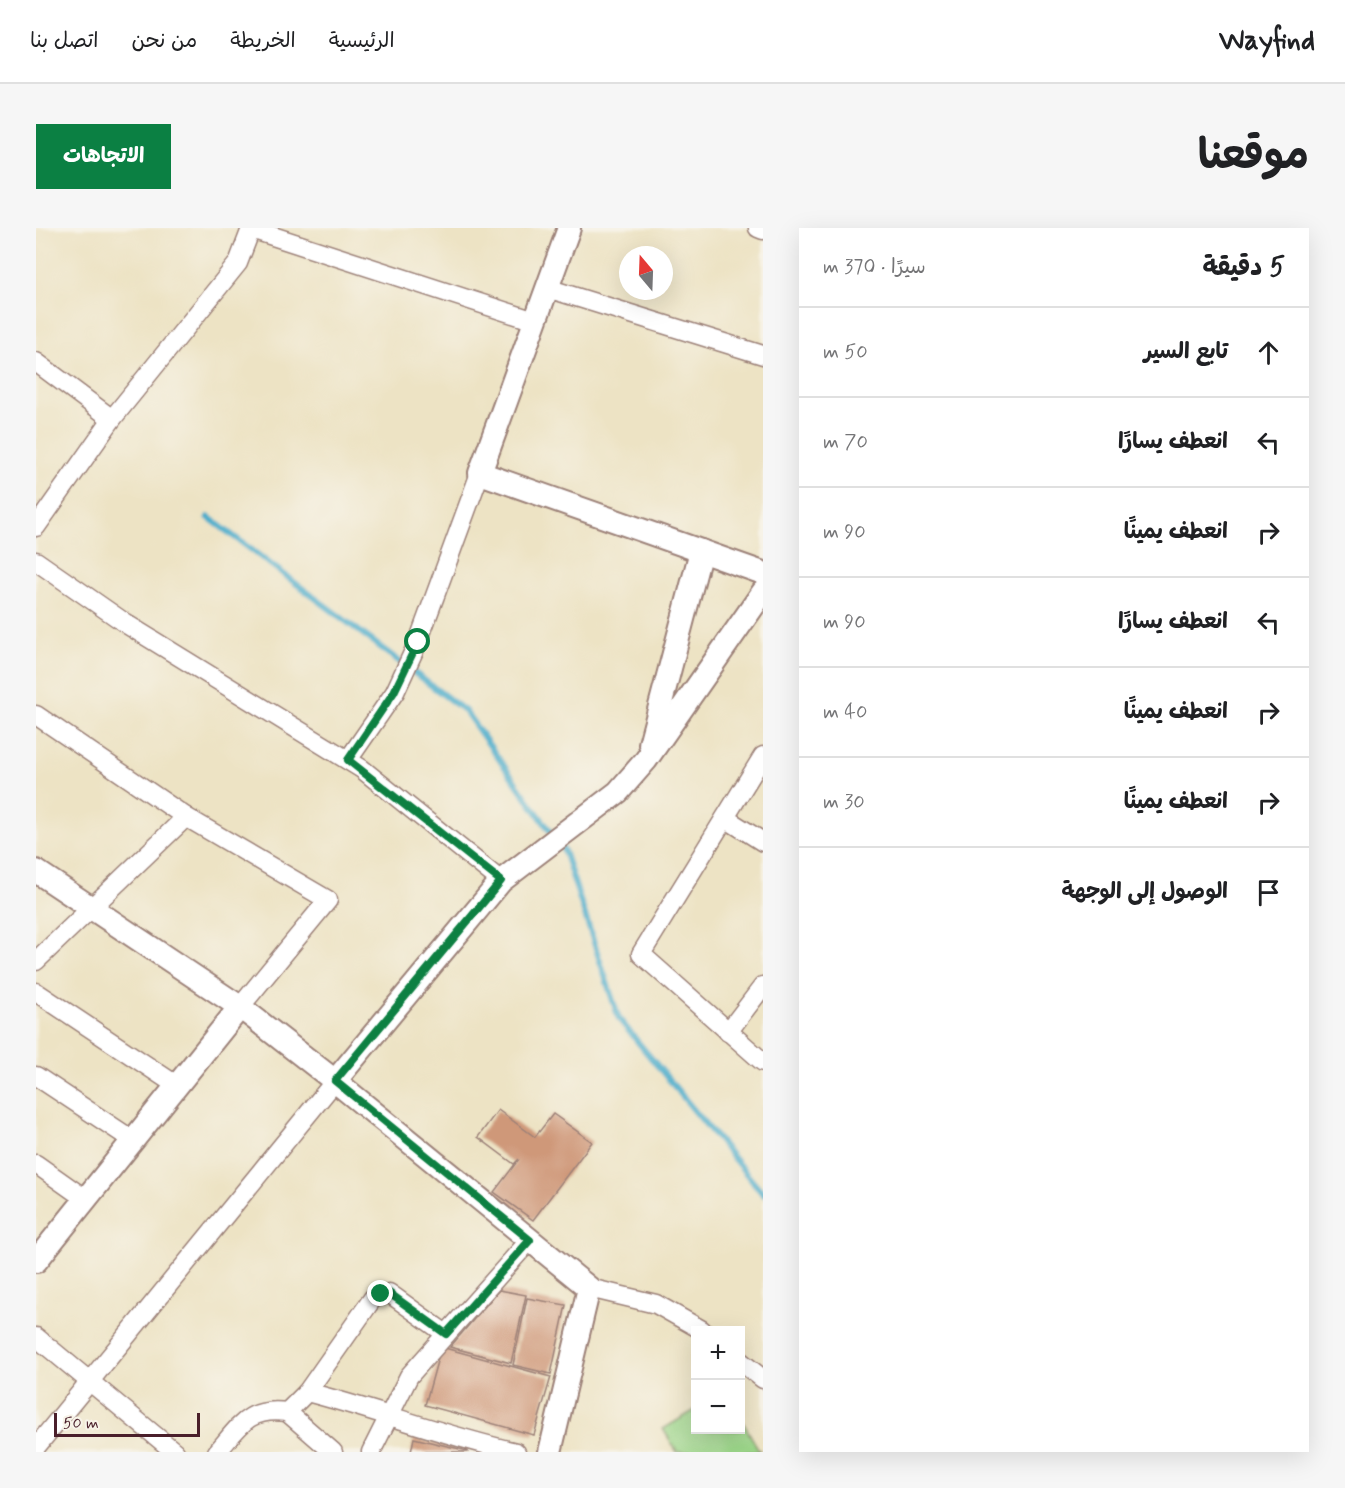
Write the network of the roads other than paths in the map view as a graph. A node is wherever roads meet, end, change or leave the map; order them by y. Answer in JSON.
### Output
{"nodes":[{"id":1,"x":569,"y":228,"type":"edge"},
{"id":2,"x":758,"y":228,"type":"edge"},
{"id":3,"x":251,"y":229,"type":"edge"},
{"id":4,"x":763,"y":230,"type":"edge"},
{"id":5,"x":547,"y":288,"type":"junction"},
{"id":6,"x":535,"y":321,"type":"junction"},
{"id":7,"x":763,"y":355,"type":"edge"},
{"id":8,"x":36,"y":362,"type":"edge"},
{"id":9,"x":112,"y":419,"type":"junction"},
{"id":10,"x":480,"y":473,"type":"junction"},
{"id":11,"x":36,"y":527,"type":"edge"},
{"id":12,"x":701,"y":551,"type":"junction"},
{"id":13,"x":36,"y":561,"type":"edge"},
{"id":14,"x":763,"y":573,"type":"edge"},
{"id":15,"x":763,"y":595,"type":"edge"},
{"id":16,"x":36,"y":715,"type":"edge"},
{"id":17,"x":763,"y":756,"type":"edge"},
{"id":18,"x":348,"y":760,"type":"junction"},
{"id":19,"x":646,"y":760,"type":"junction"},
{"id":20,"x":186,"y":817,"type":"junction"},
{"id":21,"x":725,"y":818,"type":"junction"},
{"id":22,"x":763,"y":842,"type":"edge"},
{"id":23,"x":36,"y":871,"type":"edge"},
{"id":24,"x":501,"y":881,"type":"junction"},
{"id":25,"x":92,"y":908,"type":"junction"},
{"id":26,"x":36,"y":961,"type":"edge"},
{"id":27,"x":763,"y":986,"type":"edge"},
{"id":28,"x":36,"y":992,"type":"edge"},
{"id":29,"x":240,"y":1007,"type":"junction"},
{"id":30,"x":728,"y":1032,"type":"junction"},
{"id":31,"x":763,"y":1062,"type":"edge"},
{"id":32,"x":36,"y":1076,"type":"edge"},
{"id":33,"x":335,"y":1081,"type":"junction"},
{"id":34,"x":176,"y":1085,"type":"junction"},
{"id":35,"x":131,"y":1139,"type":"junction"},
{"id":36,"x":36,"y":1164,"type":"edge"},
{"id":37,"x":84,"y":1198,"type":"junction"},
{"id":38,"x":530,"y":1240,"type":"junction"},
{"id":39,"x":36,"y":1261,"type":"edge"},
{"id":40,"x":589,"y":1288,"type":"junction"},
{"id":41,"x":695,"y":1326,"type":"edge"},
{"id":42,"x":446,"y":1334,"type":"junction"},
{"id":43,"x":36,"y":1337,"type":"edge"},
{"id":44,"x":745,"y":1364,"type":"edge"},
{"id":45,"x":763,"y":1378,"type":"edge"},
{"id":46,"x":92,"y":1382,"type":"junction"},
{"id":47,"x":307,"y":1392,"type":"junction"},
{"id":48,"x":286,"y":1412,"type":"junction"},
{"id":49,"x":389,"y":1416,"type":"junction"},
{"id":50,"x":36,"y":1447,"type":"edge"},
{"id":51,"x":175,"y":1452,"type":"edge"},
{"id":52,"x":217,"y":1452,"type":"edge"},
{"id":53,"x":333,"y":1452,"type":"edge"},
{"id":54,"x":371,"y":1452,"type":"edge"},
{"id":55,"x":516,"y":1452,"type":"edge"},
{"id":56,"x":550,"y":1452,"type":"edge"}],
"edges":[{"from":1,"to":5,"type":"street"},
{"from":2,"to":4,"type":"street"},
{"from":3,"to":6,"type":"street"},
{"from":3,"to":9,"type":"street"},
{"from":5,"to":6,"type":"street"},
{"from":5,"to":7,"type":"street"},
{"from":6,"to":10,"type":"street"},
{"from":8,"to":9,"type":"street"},
{"from":9,"to":11,"type":"street"},
{"from":10,"to":12,"type":"street"},
{"from":10,"to":18,"type":"street"},
{"from":12,"to":14,"type":"street"},
{"from":12,"to":19,"type":"street"},
{"from":13,"to":18,"type":"street"},
{"from":15,"to":19,"type":"street"},
{"from":16,"to":20,"type":"street"},
{"from":17,"to":21,"type":"street"},
{"from":18,"to":24,"type":"street"},
{"from":19,"to":24,"type":"street"},
{"from":20,"to":25,"type":"street"},
{"from":20,"to":29,"type":"street"},
{"from":21,"to":22,"type":"street"},
{"from":21,"to":30,"type":"street"},
{"from":23,"to":25,"type":"street"},
{"from":24,"to":33,"type":"street"},
{"from":25,"to":26,"type":"street"},
{"from":25,"to":29,"type":"street"},
{"from":27,"to":30,"type":"street"},
{"from":28,"to":34,"type":"street"},
{"from":29,"to":33,"type":"street"},
{"from":29,"to":34,"type":"street"},
{"from":30,"to":31,"type":"street"},
{"from":32,"to":35,"type":"street"},
{"from":33,"to":38,"type":"street"},
{"from":33,"to":46,"type":"street"},
{"from":34,"to":35,"type":"street"},
{"from":35,"to":37,"type":"street"},
{"from":36,"to":37,"type":"street"},
{"from":37,"to":39,"type":"street"},
{"from":38,"to":40,"type":"street"},
{"from":38,"to":42,"type":"street"},
{"from":40,"to":41,"type":"street"},
{"from":40,"to":56,"type":"street"},
{"from":42,"to":47,"type":"street"},
{"from":42,"to":49,"type":"street"},
{"from":43,"to":46,"type":"street"},
{"from":44,"to":45,"type":"street"},
{"from":46,"to":50,"type":"street"},
{"from":46,"to":51,"type":"street"},
{"from":47,"to":48,"type":"street"},
{"from":47,"to":49,"type":"street"},
{"from":48,"to":52,"type":"street"},
{"from":48,"to":53,"type":"street"},
{"from":49,"to":54,"type":"street"},
{"from":49,"to":55,"type":"street"}]}
